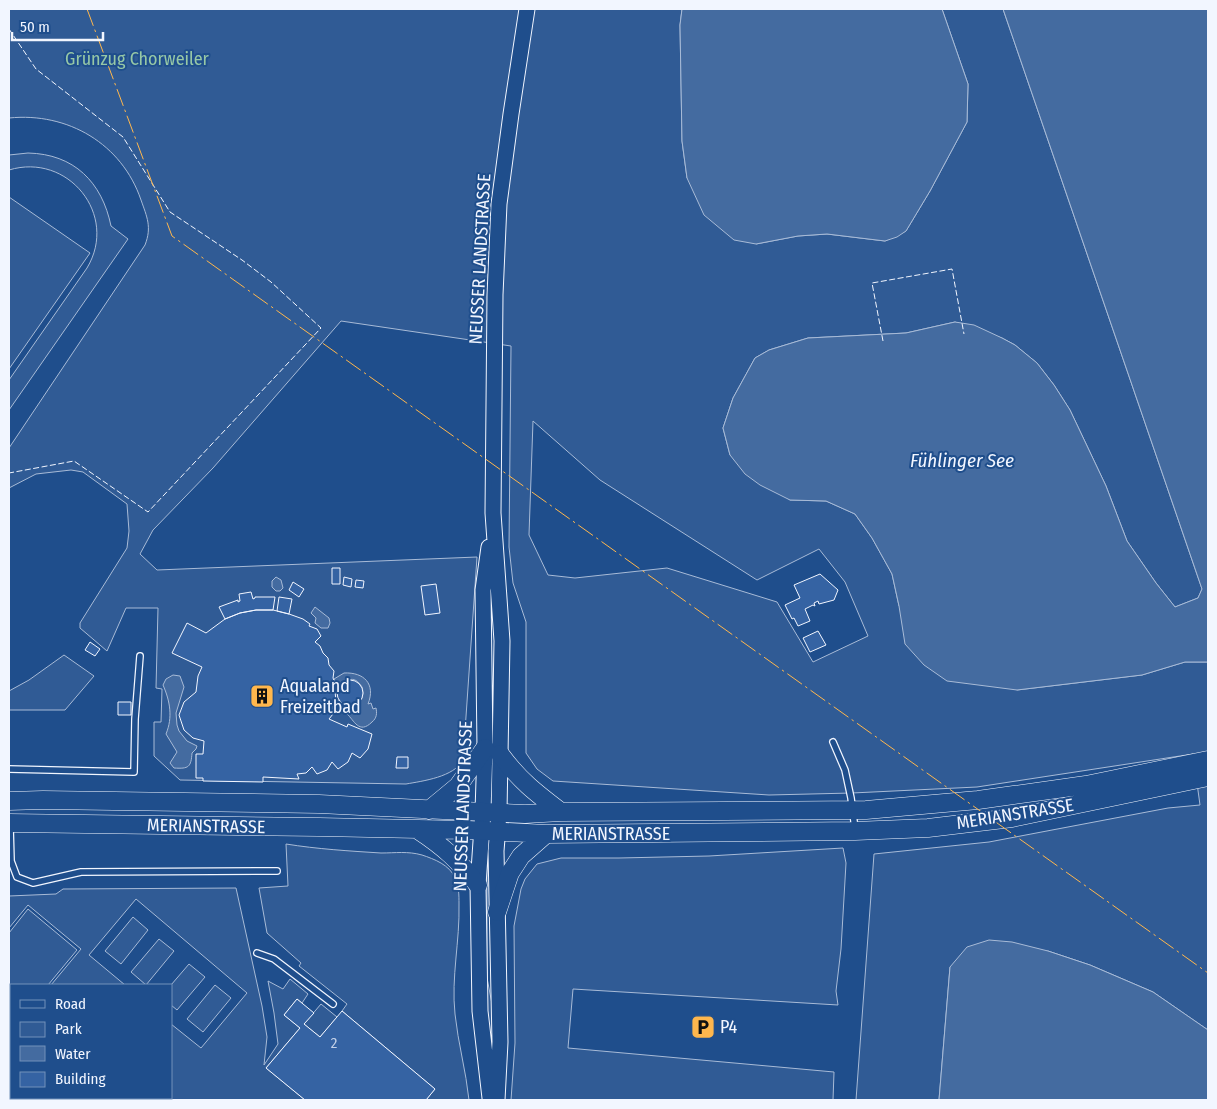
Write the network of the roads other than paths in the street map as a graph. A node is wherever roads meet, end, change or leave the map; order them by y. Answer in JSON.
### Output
{"nodes":[{"id":1,"x":527,"y":9,"type":"edge"},
{"id":2,"x":140,"y":656,"type":"dead end"},
{"id":3,"x":833,"y":742,"type":"dead end"},
{"id":4,"x":493,"y":751,"type":"junction"},
{"id":5,"x":1208,"y":760,"type":"edge"},
{"id":6,"x":9,"y":769,"type":"edge"},
{"id":7,"x":1165,"y":777,"type":"junction"},
{"id":8,"x":1208,"y":777,"type":"edge"},
{"id":9,"x":9,"y":801,"type":"edge"},
{"id":10,"x":852,"y":809,"type":"junction"},
{"id":11,"x":429,"y":810,"type":"junction"},
{"id":12,"x":491,"y":812,"type":"junction"},
{"id":13,"x":561,"y":812,"type":"junction"},
{"id":14,"x":9,"y":823,"type":"edge"},
{"id":15,"x":418,"y":830,"type":"junction"},
{"id":16,"x":490,"y":831,"type":"junction"},
{"id":17,"x":855,"y":831,"type":"junction"},
{"id":18,"x":546,"y":834,"type":"junction"},
{"id":19,"x":277,"y":871,"type":"dead end"},
{"id":20,"x":478,"y":885,"type":"junction"},
{"id":21,"x":497,"y":912,"type":"junction"},
{"id":22,"x":257,"y":953,"type":"dead end"},
{"id":23,"x":333,"y":1004,"type":"dead end"},
{"id":24,"x":490,"y":1100,"type":"edge"},
{"id":25,"x":497,"y":1100,"type":"edge"}],
"edges":[{"from":1,"to":4,"type":"main road","name":"NEUSSER LANDSTRASSE"},
{"from":2,"to":6,"type":"lane"},
{"from":3,"to":10,"type":"lane"},
{"from":4,"to":11,"type":"main road"},
{"from":4,"to":12,"type":"main road","name":"NEUSSER LANDSTRASSE"},
{"from":4,"to":13,"type":"main road"},
{"from":5,"to":7,"type":"main road","name":"MERIANSTRASSE"},
{"from":7,"to":8,"type":"main road","name":"MERIANSTRASSE"},
{"from":7,"to":10,"type":"main road","name":"MERIANSTRASSE"},
{"from":7,"to":17,"type":"main road","name":"MERIANSTRASSE"},
{"from":9,"to":11,"type":"main road","name":"MERIANSTRASSE"},
{"from":10,"to":13,"type":"main road","name":"MERIANSTRASSE"},
{"from":10,"to":17,"type":"lane"},
{"from":11,"to":12,"type":"main road","name":"MERIANSTRASSE"},
{"from":12,"to":13,"type":"main road","name":"MERIANSTRASSE"},
{"from":12,"to":16,"type":"main road","name":"NEUSSER LANDSTRASSE"},
{"from":14,"to":15,"type":"main road","name":"MERIANSTRASSE"},
{"from":14,"to":19,"type":"lane"},
{"from":15,"to":16,"type":"main road","name":"MERIANSTRASSE"},
{"from":15,"to":20,"type":"main road"},
{"from":16,"to":18,"type":"main road","name":"MERIANSTRASSE"},
{"from":16,"to":20,"type":"main road","name":"NEUSSER LANDSTRASSE"},
{"from":16,"to":21,"type":"main road","name":"NEUSSER LANDSTRASSE"},
{"from":17,"to":18,"type":"main road","name":"MERIANSTRASSE"},
{"from":18,"to":21,"type":"main road"},
{"from":20,"to":24,"type":"main road","name":"NEUSSER LANDSTRASSE"},
{"from":21,"to":25,"type":"main road","name":"NEUSSER LANDSTRASSE"},
{"from":22,"to":23,"type":"lane"}]}
